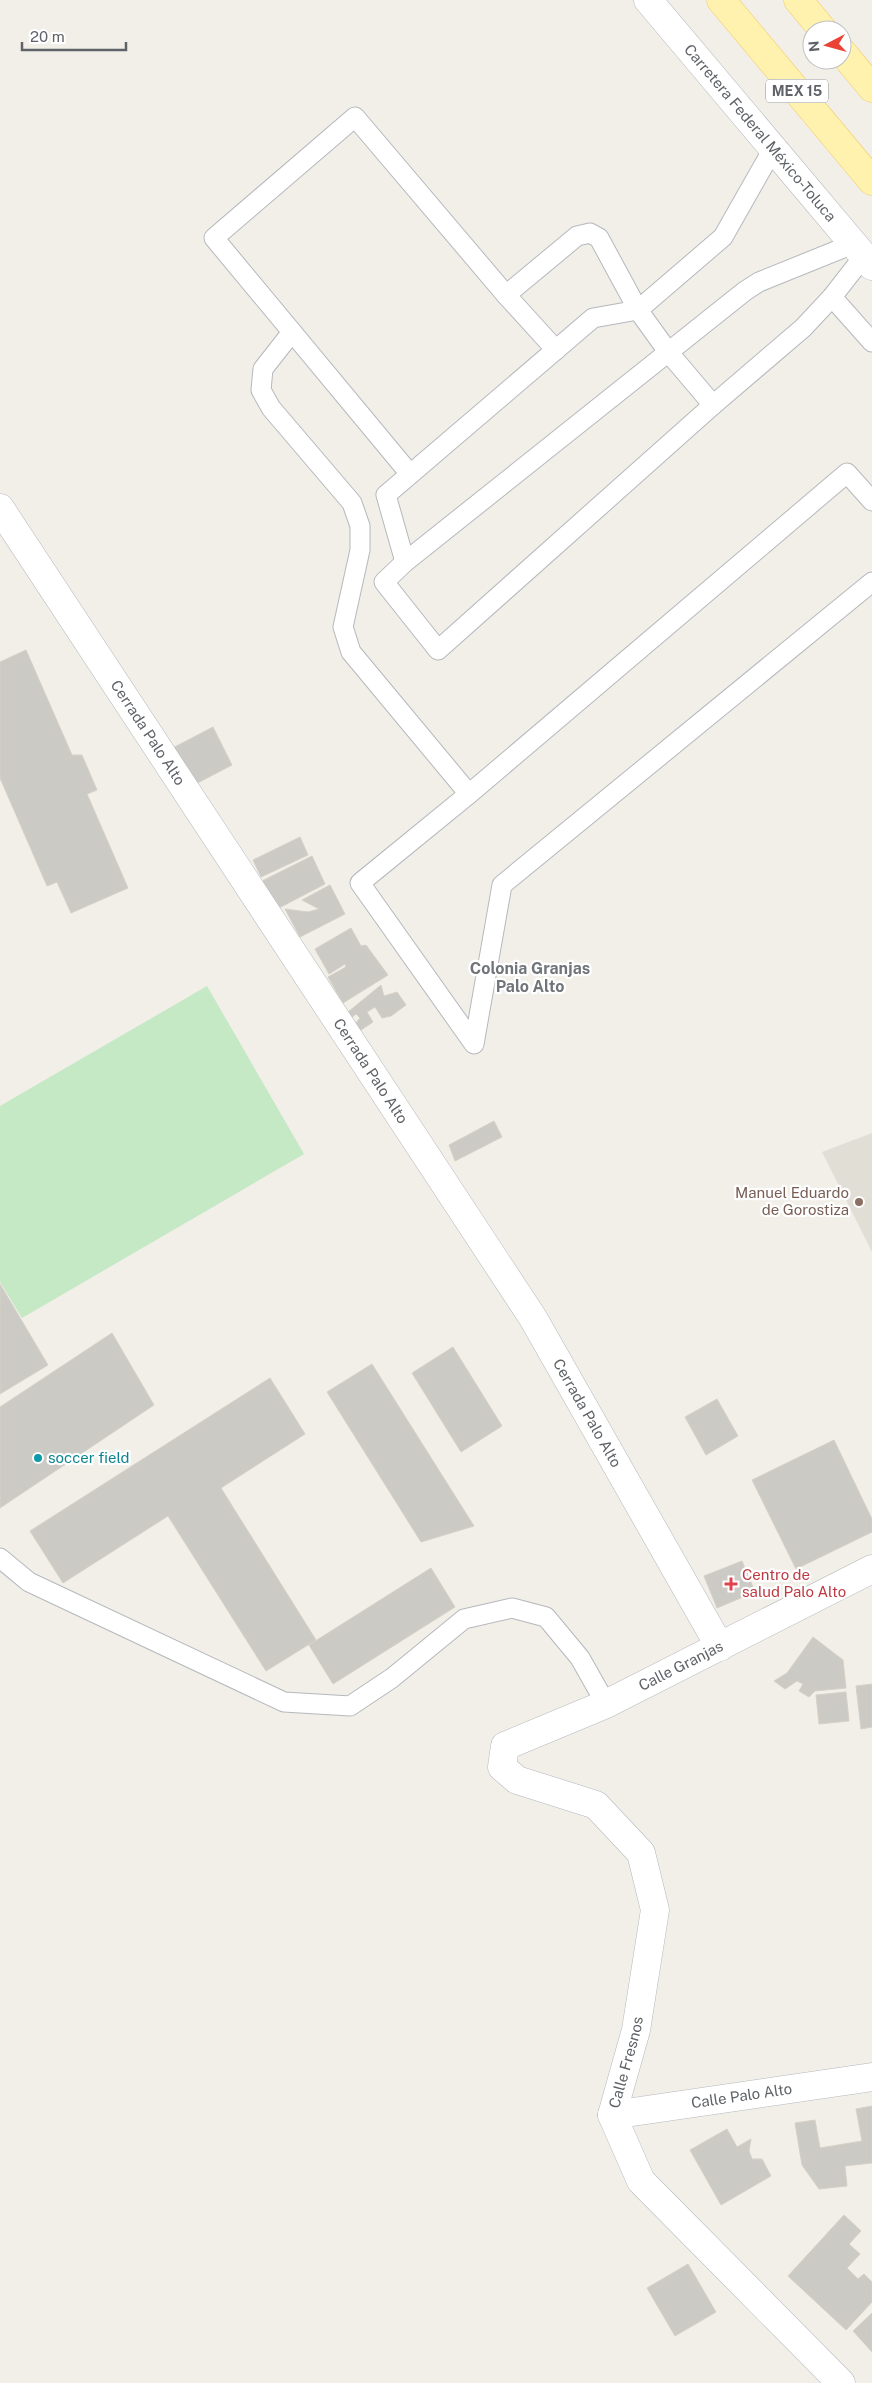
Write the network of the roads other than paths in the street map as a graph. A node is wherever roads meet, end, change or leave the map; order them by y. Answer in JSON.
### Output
{"nodes":[{"id":1,"x":648,"y":0,"type":"edge"},
{"id":2,"x":721,"y":0,"type":"edge"},
{"id":3,"x":798,"y":0,"type":"edge"},
{"id":4,"x":815,"y":20,"type":"edge"},
{"id":5,"x":852,"y":64,"type":"edge"},
{"id":6,"x":872,"y":88,"type":"edge"},
{"id":7,"x":773,"y":150,"type":"junction"},
{"id":8,"x":872,"y":181,"type":"edge"},
{"id":9,"x":863,"y":255,"type":"edge"},
{"id":10,"x":506,"y":295,"type":"junction"},
{"id":11,"x":832,"y":296,"type":"junction"},
{"id":12,"x":638,"y":310,"type":"junction"},
{"id":13,"x":292,"y":332,"type":"junction"},
{"id":14,"x":872,"y":342,"type":"edge"},
{"id":15,"x":556,"y":350,"type":"junction"},
{"id":16,"x":669,"y":353,"type":"junction"},
{"id":17,"x":713,"y":405,"type":"junction"},
{"id":18,"x":410,"y":474,"type":"junction"},
{"id":19,"x":872,"y":501,"type":"edge"},
{"id":20,"x":0,"y":508,"type":"edge"},
{"id":21,"x":405,"y":562,"type":"junction"},
{"id":22,"x":872,"y":582,"type":"edge"},
{"id":23,"x":469,"y":794,"type":"junction"},
{"id":24,"x":0,"y":1558,"type":"edge"},
{"id":25,"x":872,"y":1569,"type":"edge"},
{"id":26,"x":720,"y":1647,"type":"junction"},
{"id":27,"x":606,"y":1704,"type":"junction"},
{"id":28,"x":502,"y":1767,"type":"joint"},
{"id":29,"x":872,"y":2077,"type":"edge"},
{"id":30,"x":612,"y":2115,"type":"junction"},
{"id":31,"x":841,"y":2383,"type":"edge"}],
"edges":[{"from":1,"to":7,"type":"street","name":"Carretera Federal México-Toluca"},
{"from":2,"to":8,"type":"main road","number":"MEX 15"},
{"from":3,"to":4,"type":"main road"},
{"from":5,"to":6,"type":"main road"},
{"from":7,"to":9,"type":"street","name":"Carretera Federal México-Toluca"},
{"from":7,"to":12,"type":"lane"},
{"from":9,"to":11,"type":"lane"},
{"from":9,"to":16,"type":"lane"},
{"from":10,"to":12,"type":"lane"},
{"from":10,"to":13,"type":"lane"},
{"from":10,"to":15,"type":"lane"},
{"from":11,"to":14,"type":"lane"},
{"from":11,"to":17,"type":"lane"},
{"from":12,"to":15,"type":"lane"},
{"from":12,"to":16,"type":"lane"},
{"from":13,"to":18,"type":"lane"},
{"from":13,"to":23,"type":"lane"},
{"from":15,"to":18,"type":"lane"},
{"from":16,"to":17,"type":"lane"},
{"from":16,"to":21,"type":"lane"},
{"from":17,"to":21,"type":"lane"},
{"from":18,"to":21,"type":"lane"},
{"from":19,"to":23,"type":"lane"},
{"from":20,"to":26,"type":"street","name":"Cerrada Palo Alto"},
{"from":22,"to":23,"type":"lane"},
{"from":24,"to":27,"type":"lane"},
{"from":25,"to":26,"type":"street","name":"Calle Granjas"},
{"from":26,"to":27,"type":"street","name":"Calle Granjas"},
{"from":27,"to":28,"type":"street","name":"Calle Granjas"},
{"from":28,"to":30,"type":"street","name":"Calle Fresnos"},
{"from":29,"to":30,"type":"street","name":"Calle Palo Alto"},
{"from":30,"to":31,"type":"street","name":"Calle Fresnos"}]}
